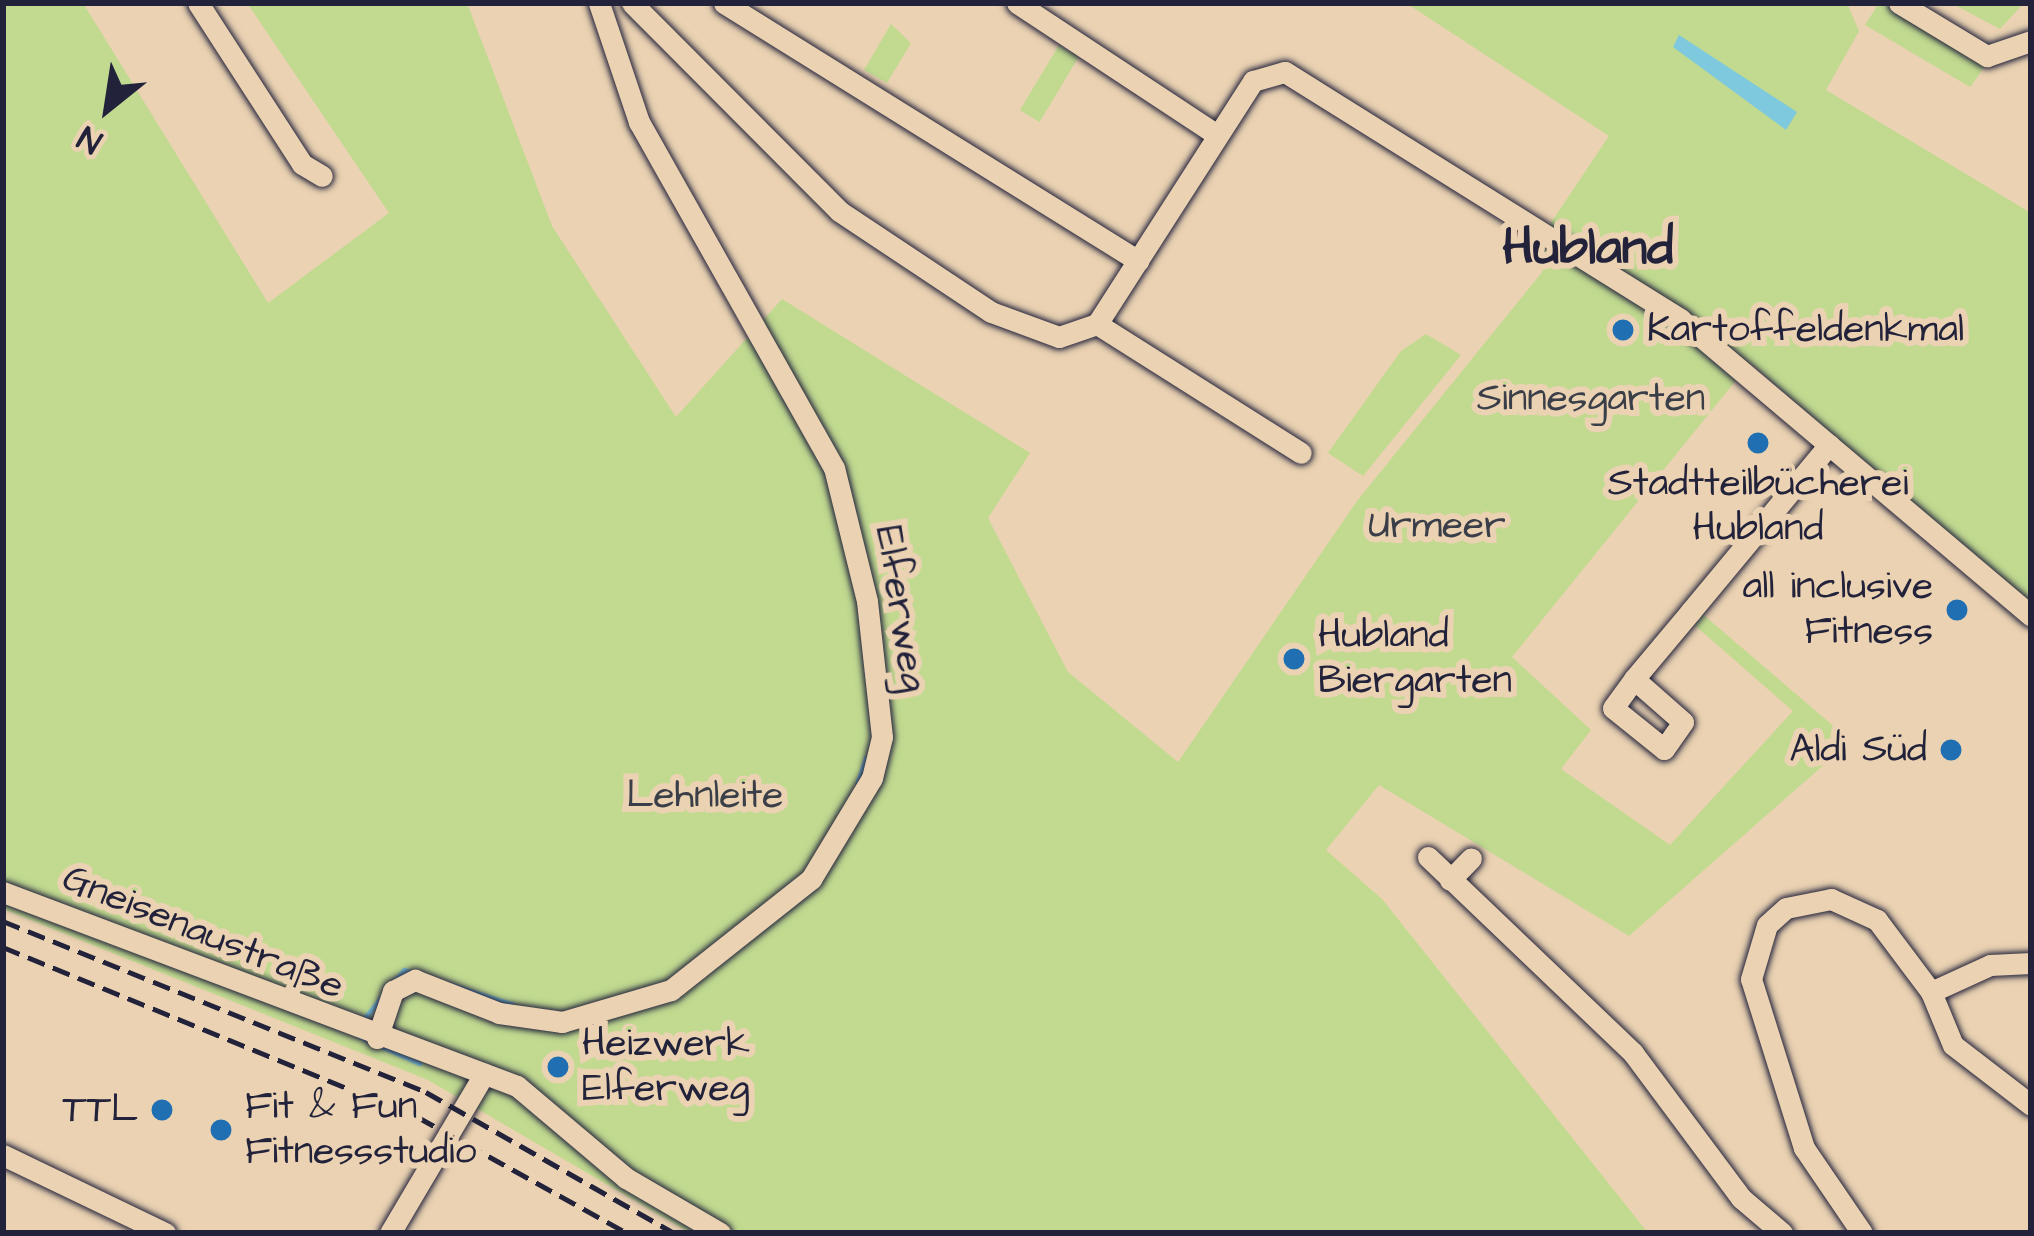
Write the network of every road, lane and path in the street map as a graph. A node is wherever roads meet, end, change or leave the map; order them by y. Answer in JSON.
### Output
{"nodes":[{"id":1,"x":198,"y":3,"type":"edge"},
{"id":2,"x":599,"y":3,"type":"edge"},
{"id":3,"x":632,"y":3,"type":"edge"},
{"id":4,"x":724,"y":3,"type":"edge"},
{"id":5,"x":1016,"y":3,"type":"edge"},
{"id":6,"x":1899,"y":3,"type":"edge"},
{"id":7,"x":2030,"y":47,"type":"edge"},
{"id":8,"x":1216,"y":134,"type":"junction"},
{"id":9,"x":322,"y":176,"type":"dead end"},
{"id":10,"x":1138,"y":260,"type":"junction"},
{"id":11,"x":1097,"y":324,"type":"junction"},
{"id":12,"x":1829,"y":445,"type":"junction"},
{"id":13,"x":1301,"y":453,"type":"dead end"},
{"id":14,"x":2031,"y":616,"type":"edge"},
{"id":15,"x":1634,"y":679,"type":"dead end"},
{"id":16,"x":1428,"y":857,"type":"dead end"},
{"id":17,"x":1471,"y":858,"type":"dead end"},
{"id":18,"x":1450,"y":880,"type":"junction"},
{"id":19,"x":3,"y":892,"type":"edge"},
{"id":20,"x":2031,"y":963,"type":"edge"},
{"id":21,"x":1931,"y":992,"type":"junction"},
{"id":22,"x":377,"y":1038,"type":"junction"},
{"id":23,"x":484,"y":1074,"type":"junction"},
{"id":24,"x":2031,"y":1105,"type":"edge"},
{"id":25,"x":3,"y":1156,"type":"edge"},
{"id":26,"x":165,"y":1233,"type":"edge"},
{"id":27,"x":390,"y":1233,"type":"edge"},
{"id":28,"x":721,"y":1233,"type":"edge"},
{"id":29,"x":1782,"y":1233,"type":"edge"},
{"id":30,"x":1862,"y":1233,"type":"edge"}],
"edges":[{"from":1,"to":9,"type":"street"},
{"from":2,"to":22,"type":"street","name":"Elferweg"},
{"from":3,"to":11,"type":"street"},
{"from":4,"to":10,"type":"street"},
{"from":5,"to":8,"type":"street"},
{"from":6,"to":7,"type":"street"},
{"from":8,"to":10,"type":"street"},
{"from":8,"to":12,"type":"street"},
{"from":10,"to":11,"type":"street"},
{"from":11,"to":13,"type":"street"},
{"from":12,"to":14,"type":"street"},
{"from":12,"to":15,"type":"street"},
{"from":16,"to":18,"type":"street"},
{"from":17,"to":18,"type":"street"},
{"from":18,"to":29,"type":"street"},
{"from":19,"to":22,"type":"street","name":"Gneisenaustraße"},
{"from":20,"to":21,"type":"street"},
{"from":21,"to":24,"type":"street"},
{"from":21,"to":30,"type":"street"},
{"from":22,"to":23,"type":"street"},
{"from":23,"to":27,"type":"street"},
{"from":23,"to":28,"type":"street"},
{"from":25,"to":26,"type":"street"}]}
